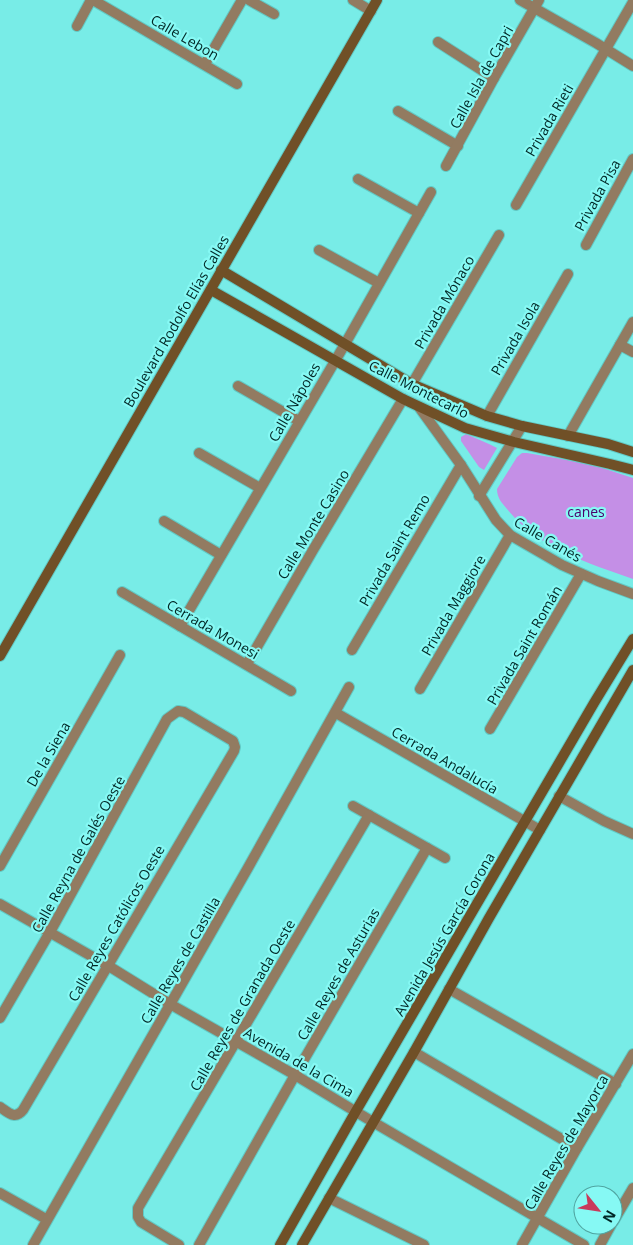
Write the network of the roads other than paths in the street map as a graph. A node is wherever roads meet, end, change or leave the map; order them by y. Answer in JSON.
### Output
{"nodes":[{"id":1,"x":92,"y":0,"type":"edge"},
{"id":2,"x":242,"y":0,"type":"edge"},
{"id":3,"x":249,"y":0,"type":"edge"},
{"id":4,"x":353,"y":0,"type":"edge"},
{"id":5,"x":377,"y":0,"type":"edge"},
{"id":6,"x":520,"y":0,"type":"edge"},
{"id":7,"x":633,"y":2,"type":"edge"},
{"id":8,"x":537,"y":4,"type":"edge"},
{"id":9,"x":371,"y":11,"type":"junction"},
{"id":10,"x":274,"y":14,"type":"dead end"},
{"id":11,"x":77,"y":26,"type":"dead end"},
{"id":12,"x":438,"y":42,"type":"dead end"},
{"id":13,"x":606,"y":48,"type":"junction"},
{"id":14,"x":205,"y":64,"type":"junction"},
{"id":15,"x":633,"y":66,"type":"edge"},
{"id":16,"x":494,"y":78,"type":"junction"},
{"id":17,"x":237,"y":84,"type":"dead end"},
{"id":18,"x":398,"y":112,"type":"dead end"},
{"id":19,"x":458,"y":146,"type":"junction"},
{"id":20,"x":633,"y":159,"type":"edge"},
{"id":21,"x":446,"y":166,"type":"dead end"},
{"id":22,"x":358,"y":179,"type":"dead end"},
{"id":23,"x":431,"y":192,"type":"dead end"},
{"id":24,"x":516,"y":206,"type":"dead end"},
{"id":25,"x":420,"y":213,"type":"junction"},
{"id":26,"x":499,"y":235,"type":"dead end"},
{"id":27,"x":586,"y":245,"type":"dead end"},
{"id":28,"x":319,"y":250,"type":"dead end"},
{"id":29,"x":222,"y":270,"type":"junction"},
{"id":30,"x":568,"y":274,"type":"dead end"},
{"id":31,"x":379,"y":284,"type":"junction"},
{"id":32,"x":211,"y":290,"type":"junction"},
{"id":33,"x":633,"y":322,"type":"edge"},
{"id":34,"x":344,"y":344,"type":"junction"},
{"id":35,"x":620,"y":344,"type":"junction"},
{"id":36,"x":633,"y":352,"type":"edge"},
{"id":37,"x":334,"y":360,"type":"junction"},
{"id":38,"x":412,"y":384,"type":"junction"},
{"id":39,"x":238,"y":386,"type":"dead end"},
{"id":40,"x":403,"y":399,"type":"junction"},
{"id":41,"x":419,"y":407,"type":"junction"},
{"id":42,"x":487,"y":416,"type":"junction"},
{"id":43,"x":299,"y":421,"type":"junction"},
{"id":44,"x":522,"y":426,"type":"junction"},
{"id":45,"x":568,"y":436,"type":"junction"},
{"id":46,"x":514,"y":442,"type":"junction"},
{"id":47,"x":633,"y":452,"type":"edge"},
{"id":48,"x":199,"y":453,"type":"dead end"},
{"id":49,"x":460,"y":465,"type":"junction"},
{"id":50,"x":633,"y":470,"type":"edge"},
{"id":51,"x":260,"y":488,"type":"junction"},
{"id":52,"x":479,"y":496,"type":"junction"},
{"id":53,"x":164,"y":522,"type":"dead end"},
{"id":54,"x":510,"y":535,"type":"junction"},
{"id":55,"x":221,"y":555,"type":"junction"},
{"id":56,"x":581,"y":574,"type":"junction"},
{"id":57,"x":122,"y":592,"type":"dead end"},
{"id":58,"x":633,"y":594,"type":"edge"},
{"id":59,"x":180,"y":626,"type":"junction"},
{"id":60,"x":633,"y":639,"type":"edge"},
{"id":61,"x":352,"y":650,"type":"dead end"},
{"id":62,"x":120,"y":655,"type":"dead end"},
{"id":63,"x":0,"y":656,"type":"edge"},
{"id":64,"x":246,"y":664,"type":"junction"},
{"id":65,"x":633,"y":670,"type":"edge"},
{"id":66,"x":350,"y":687,"type":"dead end"},
{"id":67,"x":420,"y":688,"type":"dead end"},
{"id":68,"x":291,"y":691,"type":"dead end"},
{"id":69,"x":184,"y":712,"type":"joint"},
{"id":70,"x":336,"y":712,"type":"junction"},
{"id":71,"x":490,"y":729,"type":"dead end"},
{"id":72,"x":559,"y":796,"type":"junction"},
{"id":73,"x":353,"y":806,"type":"dead end"},
{"id":74,"x":369,"y":815,"type":"junction"},
{"id":75,"x":525,"y":821,"type":"junction"},
{"id":76,"x":540,"y":830,"type":"junction"},
{"id":77,"x":632,"y":831,"type":"edge"},
{"id":78,"x":427,"y":848,"type":"junction"},
{"id":79,"x":446,"y":858,"type":"dead end"},
{"id":80,"x":0,"y":866,"type":"edge"},
{"id":81,"x":0,"y":904,"type":"edge"},
{"id":82,"x":50,"y":932,"type":"junction"},
{"id":83,"x":107,"y":965,"type":"junction"},
{"id":84,"x":449,"y":989,"type":"junction"},
{"id":85,"x":170,"y":1004,"type":"junction"},
{"id":86,"x":0,"y":1018,"type":"edge"},
{"id":87,"x":236,"y":1042,"type":"junction"},
{"id":88,"x":414,"y":1052,"type":"junction"},
{"id":89,"x":633,"y":1054,"type":"edge"},
{"id":90,"x":295,"y":1074,"type":"junction"},
{"id":91,"x":616,"y":1084,"type":"junction"},
{"id":92,"x":0,"y":1107,"type":"edge"},
{"id":93,"x":356,"y":1111,"type":"junction"},
{"id":94,"x":374,"y":1122,"type":"junction"},
{"id":95,"x":577,"y":1148,"type":"junction"},
{"id":96,"x":633,"y":1188,"type":"edge"},
{"id":97,"x":0,"y":1193,"type":"edge"},
{"id":98,"x":328,"y":1198,"type":"junction"},
{"id":99,"x":623,"y":1205,"type":"edge"},
{"id":100,"x":46,"y":1219,"type":"junction"},
{"id":101,"x":538,"y":1219,"type":"junction"},
{"id":102,"x":32,"y":1245,"type":"edge"},
{"id":103,"x":179,"y":1245,"type":"edge"},
{"id":104,"x":199,"y":1245,"type":"edge"},
{"id":105,"x":280,"y":1245,"type":"edge"},
{"id":106,"x":302,"y":1245,"type":"edge"},
{"id":107,"x":424,"y":1245,"type":"edge"},
{"id":108,"x":522,"y":1245,"type":"edge"},
{"id":109,"x":584,"y":1245,"type":"edge"}],
"edges":[{"from":1,"to":11,"type":"street"},
{"from":1,"to":14,"type":"street","name":"Calle Lebon"},
{"from":2,"to":14,"type":"street"},
{"from":3,"to":10,"type":"street"},
{"from":4,"to":9,"type":"street"},
{"from":5,"to":9,"type":"street","name":"Boulevard Rodolfo Elías Calles"},
{"from":6,"to":8,"type":"street"},
{"from":7,"to":13,"type":"street","name":"Privada Rieti"},
{"from":8,"to":13,"type":"street"},
{"from":8,"to":16,"type":"street","name":"Calle Isla de Capri"},
{"from":9,"to":29,"type":"street","name":"Boulevard Rodolfo Elías Calles"},
{"from":12,"to":16,"type":"street"},
{"from":13,"to":15,"type":"street"},
{"from":13,"to":24,"type":"street","name":"Privada Rieti"},
{"from":14,"to":17,"type":"street","name":"Calle Lebon"},
{"from":16,"to":19,"type":"street","name":"Calle Isla de Capri"},
{"from":18,"to":19,"type":"street"},
{"from":19,"to":21,"type":"street","name":"Calle Isla de Capri"},
{"from":20,"to":27,"type":"street","name":"Privada Pisa"},
{"from":22,"to":25,"type":"street"},
{"from":23,"to":25,"type":"street","name":"Calle Nápoles"},
{"from":25,"to":31,"type":"street","name":"Calle Nápoles"},
{"from":26,"to":38,"type":"street","name":"Privada Mónaco"},
{"from":28,"to":31,"type":"street"},
{"from":29,"to":32,"type":"street","name":"Boulevard Rodolfo Elías Calles"},
{"from":29,"to":34,"type":"street","name":"Calle Montecarlo"},
{"from":30,"to":42,"type":"street","name":"Privada Isola"},
{"from":31,"to":34,"type":"street","name":"Calle Nápoles"},
{"from":32,"to":37,"type":"street","name":"Calle Montecarlo"},
{"from":32,"to":63,"type":"street","name":"Boulevard Rodolfo Elías Calles"},
{"from":33,"to":35,"type":"street"},
{"from":34,"to":37,"type":"street","name":"Calle Nápoles"},
{"from":34,"to":38,"type":"street","name":"Calle Montecarlo"},
{"from":35,"to":36,"type":"street"},
{"from":35,"to":45,"type":"street"},
{"from":37,"to":40,"type":"street","name":"Calle Montecarlo"},
{"from":37,"to":43,"type":"street","name":"Calle Nápoles"},
{"from":38,"to":42,"type":"street","name":"Calle Montecarlo"},
{"from":39,"to":43,"type":"street"},
{"from":40,"to":41,"type":"street","name":"Calle Montecarlo"},
{"from":40,"to":64,"type":"street","name":"Calle Monte Casino"},
{"from":41,"to":46,"type":"street","name":"Calle Montecarlo"},
{"from":41,"to":49,"type":"street","name":"Calle Canés"},
{"from":42,"to":44,"type":"street","name":"Calle Montecarlo"},
{"from":43,"to":51,"type":"street","name":"Calle Nápoles"},
{"from":44,"to":45,"type":"street","name":"Calle Montecarlo"},
{"from":44,"to":46,"type":"street"},
{"from":45,"to":47,"type":"street","name":"Calle Montecarlo"},
{"from":46,"to":50,"type":"street","name":"Calle Montecarlo"},
{"from":46,"to":52,"type":"street"},
{"from":48,"to":51,"type":"street"},
{"from":49,"to":52,"type":"street","name":"Calle Canés"},
{"from":49,"to":61,"type":"street","name":"Privada Saint Remo"},
{"from":51,"to":55,"type":"street","name":"Calle Nápoles"},
{"from":52,"to":54,"type":"street","name":"Calle Canés"},
{"from":53,"to":55,"type":"street"},
{"from":54,"to":56,"type":"street","name":"Calle Canés"},
{"from":54,"to":67,"type":"street","name":"Privada Maggiore"},
{"from":55,"to":59,"type":"street","name":"Calle Nápoles"},
{"from":56,"to":58,"type":"street","name":"Calle Canés"},
{"from":56,"to":71,"type":"street","name":"Privada Saint Román"},
{"from":57,"to":59,"type":"street","name":"Cerrada Monesi"},
{"from":59,"to":64,"type":"street","name":"Cerrada Monesi"},
{"from":60,"to":75,"type":"street","name":"Avenida Jesús García Corona"},
{"from":62,"to":80,"type":"street","name":"De la Siena"},
{"from":64,"to":68,"type":"street","name":"Cerrada Monesi"},
{"from":65,"to":72,"type":"street"},
{"from":66,"to":70,"type":"street","name":"Calle Reyes de Castilla"},
{"from":69,"to":82,"type":"street","name":"Calle Reyna de Galés Oeste"},
{"from":69,"to":83,"type":"street","name":"Calle Reyes Católicos Oeste"},
{"from":70,"to":75,"type":"street","name":"Cerrada Andalucía"},
{"from":70,"to":85,"type":"street","name":"Calle Reyes de Castilla"},
{"from":72,"to":76,"type":"street"},
{"from":72,"to":77,"type":"street"},
{"from":73,"to":74,"type":"street"},
{"from":74,"to":78,"type":"street"},
{"from":74,"to":87,"type":"street","name":"Calle Reyes de Granada Oeste"},
{"from":75,"to":76,"type":"street","name":"Cerrada Andalucía"},
{"from":75,"to":93,"type":"street","name":"Avenida Jesús García Corona"},
{"from":76,"to":84,"type":"street"},
{"from":78,"to":79,"type":"street"},
{"from":78,"to":90,"type":"street","name":"Calle Reyes de Asturias"},
{"from":81,"to":82,"type":"street","name":"Avenida de la Cima"},
{"from":82,"to":83,"type":"street","name":"Avenida de la Cima"},
{"from":82,"to":86,"type":"street","name":"Calle Reyna de Galés Oeste"},
{"from":83,"to":85,"type":"street","name":"Avenida de la Cima"},
{"from":83,"to":92,"type":"street","name":"Calle Reyes Católicos Oeste"},
{"from":84,"to":88,"type":"street"},
{"from":84,"to":91,"type":"street"},
{"from":85,"to":87,"type":"street","name":"Avenida de la Cima"},
{"from":85,"to":100,"type":"street","name":"Calle Reyes de Castilla"},
{"from":87,"to":90,"type":"street","name":"Avenida de la Cima"},
{"from":87,"to":103,"type":"street","name":"Calle Reyes de Granada Oeste"},
{"from":88,"to":94,"type":"street"},
{"from":88,"to":95,"type":"street"},
{"from":89,"to":91,"type":"street","name":"Calle Reyes de Mayorca"},
{"from":90,"to":93,"type":"street","name":"Avenida de la Cima"},
{"from":90,"to":104,"type":"street","name":"Calle Reyes de Asturias"},
{"from":91,"to":95,"type":"street","name":"Calle Reyes de Mayorca"},
{"from":93,"to":94,"type":"street","name":"Avenida de la Cima"},
{"from":93,"to":105,"type":"street","name":"Avenida Jesús García Corona"},
{"from":94,"to":98,"type":"street"},
{"from":94,"to":101,"type":"street","name":"Avenida de la Cima"},
{"from":95,"to":101,"type":"street","name":"Calle Reyes de Mayorca"},
{"from":96,"to":99,"type":"street"},
{"from":97,"to":100,"type":"street"},
{"from":98,"to":106,"type":"street"},
{"from":98,"to":107,"type":"street"},
{"from":100,"to":102,"type":"street","name":"Calle Reyes de Castilla"},
{"from":101,"to":108,"type":"street","name":"Calle Reyes de Mayorca"},
{"from":101,"to":109,"type":"street","name":"Avenida de la Cima"}]}
